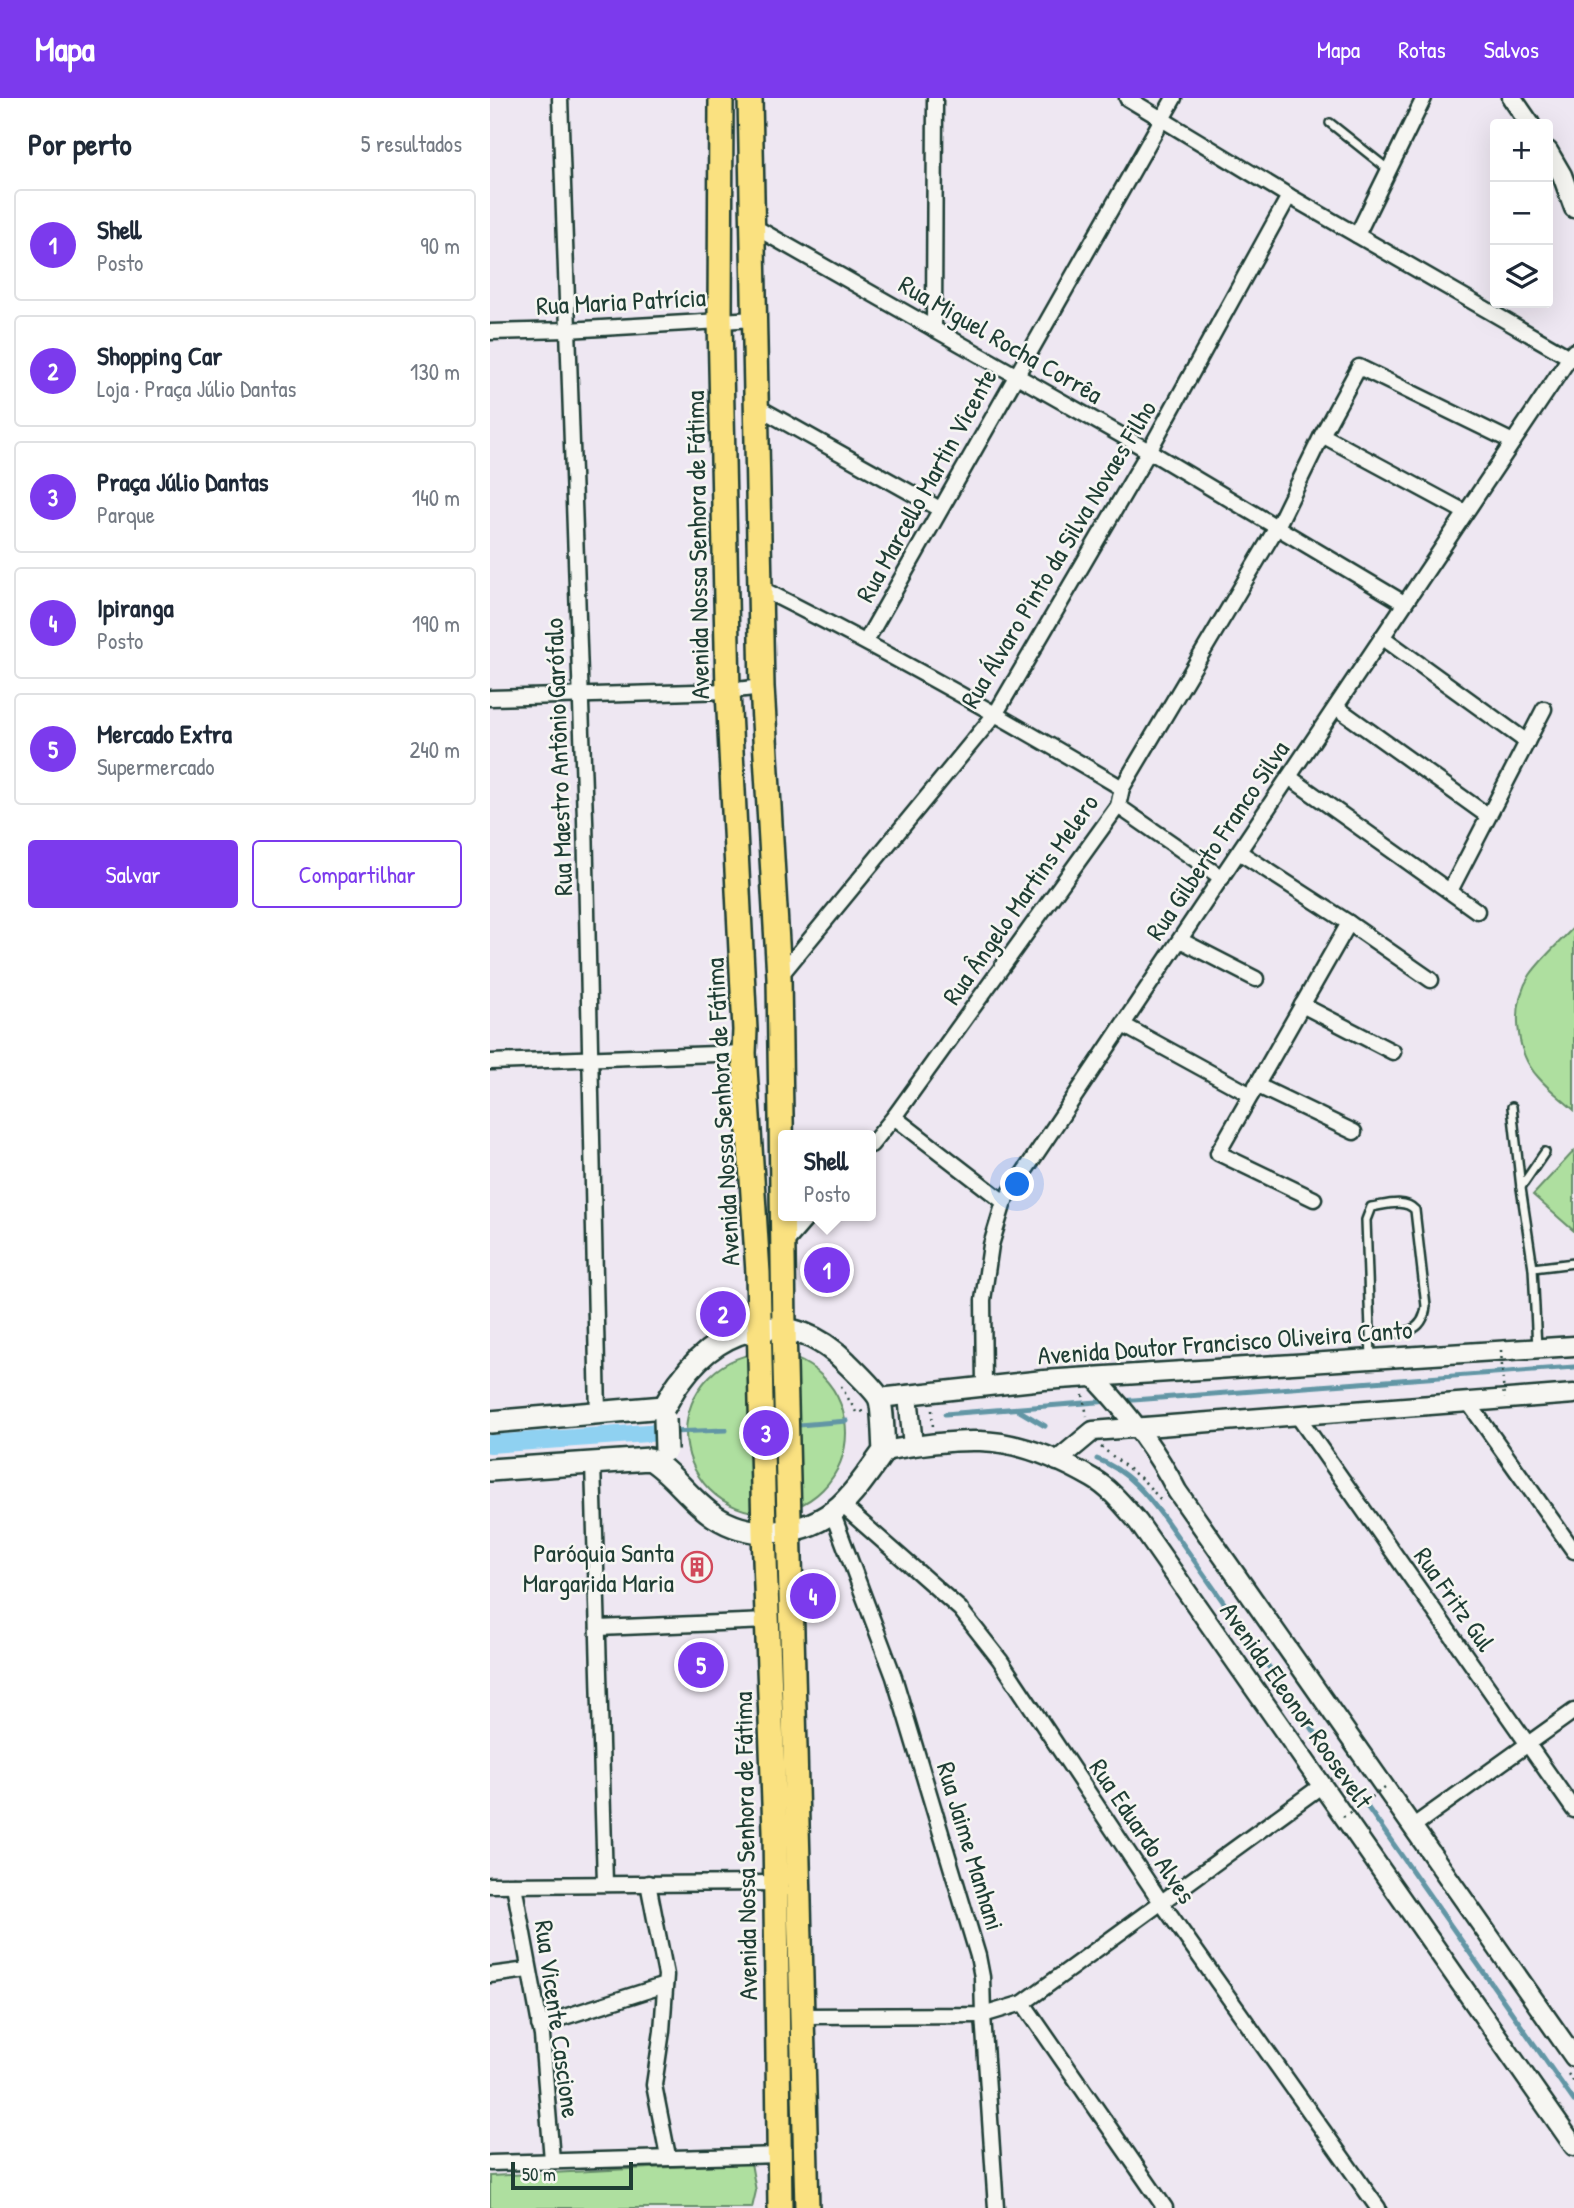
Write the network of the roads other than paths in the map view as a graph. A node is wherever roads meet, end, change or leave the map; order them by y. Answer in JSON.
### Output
{"nodes":[{"id":1,"x":560,"y":98,"type":"edge"},
{"id":2,"x":721,"y":98,"type":"edge"},
{"id":3,"x":750,"y":98,"type":"edge"},
{"id":4,"x":935,"y":98,"type":"edge"},
{"id":5,"x":1127,"y":98,"type":"edge"},
{"id":6,"x":1174,"y":98,"type":"edge"},
{"id":7,"x":1424,"y":98,"type":"edge"},
{"id":8,"x":1512,"y":98,"type":"edge"},
{"id":9,"x":1161,"y":119,"type":"junction"},
{"id":10,"x":1527,"y":119,"type":"edge"},
{"id":11,"x":1331,"y":123,"type":"dead end"},
{"id":12,"x":1553,"y":160,"type":"edge"},
{"id":13,"x":1389,"y":171,"type":"junction"},
{"id":14,"x":1289,"y":195,"type":"junction"},
{"id":15,"x":1574,"y":208,"type":"edge"},
{"id":16,"x":752,"y":226,"type":"junction"},
{"id":17,"x":1357,"y":235,"type":"junction"},
{"id":18,"x":755,"y":319,"type":"junction"},
{"id":19,"x":720,"y":321,"type":"junction"},
{"id":20,"x":934,"y":329,"type":"junction"},
{"id":21,"x":567,"y":330,"type":"junction"},
{"id":22,"x":490,"y":332,"type":"edge"},
{"id":23,"x":1571,"y":354,"type":"edge"},
{"id":24,"x":1016,"y":375,"type":"junction"},
{"id":25,"x":756,"y":406,"type":"junction"},
{"id":26,"x":1322,"y":435,"type":"junction"},
{"id":27,"x":1513,"y":442,"type":"junction"},
{"id":28,"x":1149,"y":452,"type":"junction"},
{"id":29,"x":940,"y":509,"type":"junction"},
{"id":30,"x":1465,"y":512,"type":"junction"},
{"id":31,"x":1277,"y":527,"type":"junction"},
{"id":32,"x":760,"y":588,"type":"junction"},
{"id":33,"x":1405,"y":603,"type":"junction"},
{"id":34,"x":1382,"y":636,"type":"junction"},
{"id":35,"x":866,"y":641,"type":"junction"},
{"id":36,"x":762,"y":687,"type":"junction"},
{"id":37,"x":728,"y":691,"type":"junction"},
{"id":38,"x":581,"y":693,"type":"junction"},
{"id":39,"x":490,"y":698,"type":"edge"},
{"id":40,"x":1335,"y":707,"type":"junction"},
{"id":41,"x":1544,"y":709,"type":"dead end"},
{"id":42,"x":996,"y":713,"type":"junction"},
{"id":43,"x":1527,"y":742,"type":"junction"},
{"id":44,"x":1289,"y":777,"type":"junction"},
{"id":45,"x":1122,"y":788,"type":"junction"},
{"id":46,"x":1118,"y":806,"type":"junction"},
{"id":47,"x":1488,"y":816,"type":"junction"},
{"id":48,"x":1239,"y":852,"type":"junction"},
{"id":49,"x":1222,"y":877,"type":"junction"},
{"id":50,"x":1450,"y":891,"type":"junction"},
{"id":51,"x":1477,"y":911,"type":"dead end"},
{"id":52,"x":1349,"y":923,"type":"junction"},
{"id":53,"x":1180,"y":940,"type":"junction"},
{"id":54,"x":779,"y":977,"type":"junction"},
{"id":55,"x":1256,"y":979,"type":"dead end"},
{"id":56,"x":1431,"y":980,"type":"dead end"},
{"id":57,"x":1302,"y":1005,"type":"junction"},
{"id":58,"x":1123,"y":1026,"type":"junction"},
{"id":59,"x":1393,"y":1052,"type":"dead end"},
{"id":60,"x":744,"y":1053,"type":"junction"},
{"id":61,"x":591,"y":1057,"type":"junction"},
{"id":62,"x":490,"y":1062,"type":"edge"},
{"id":63,"x":1254,"y":1090,"type":"junction"},
{"id":64,"x":1512,"y":1107,"type":"dead end"},
{"id":65,"x":894,"y":1117,"type":"junction"},
{"id":66,"x":781,"y":1130,"type":"edge"},
{"id":67,"x":1354,"y":1132,"type":"dead end"},
{"id":68,"x":876,"y":1139,"type":"edge"},
{"id":69,"x":1545,"y":1153,"type":"dead end"},
{"id":70,"x":1521,"y":1188,"type":"junction"},
{"id":71,"x":1314,"y":1199,"type":"dead end"},
{"id":72,"x":1004,"y":1202,"type":"junction"},
{"id":73,"x":783,"y":1221,"type":"edge"},
{"id":74,"x":805,"y":1221,"type":"edge"},
{"id":75,"x":783,"y":1246,"type":"junction"},
{"id":76,"x":1574,"y":1263,"type":"edge"},
{"id":77,"x":1533,"y":1268,"type":"junction"},
{"id":78,"x":784,"y":1327,"type":"junction"},
{"id":79,"x":759,"y":1328,"type":"junction"},
{"id":80,"x":1370,"y":1334,"type":"junction"},
{"id":81,"x":1574,"y":1346,"type":"edge"},
{"id":82,"x":1537,"y":1348,"type":"junction"},
{"id":83,"x":1371,"y":1359,"type":"junction"},
{"id":84,"x":1097,"y":1380,"type":"junction"},
{"id":85,"x":984,"y":1385,"type":"junction"},
{"id":86,"x":1574,"y":1394,"type":"edge"},
{"id":87,"x":908,"y":1395,"type":"junction"},
{"id":88,"x":879,"y":1398,"type":"junction"},
{"id":89,"x":1468,"y":1402,"type":"junction"},
{"id":90,"x":664,"y":1413,"type":"junction"},
{"id":91,"x":598,"y":1414,"type":"junction"},
{"id":92,"x":1297,"y":1415,"type":"junction"},
{"id":93,"x":490,"y":1422,"type":"edge"},
{"id":94,"x":1137,"y":1428,"type":"junction"},
{"id":95,"x":913,"y":1446,"type":"junction"},
{"id":96,"x":884,"y":1451,"type":"junction"},
{"id":97,"x":666,"y":1460,"type":"junction"},
{"id":98,"x":1057,"y":1461,"type":"junction"},
{"id":99,"x":593,"y":1463,"type":"junction"},
{"id":100,"x":490,"y":1470,"type":"edge"},
{"id":101,"x":837,"y":1508,"type":"junction"},
{"id":102,"x":791,"y":1531,"type":"junction"},
{"id":103,"x":764,"y":1532,"type":"junction"},
{"id":104,"x":1574,"y":1551,"type":"edge"},
{"id":105,"x":768,"y":1621,"type":"junction"},
{"id":106,"x":598,"y":1628,"type":"junction"},
{"id":107,"x":1574,"y":1711,"type":"edge"},
{"id":108,"x":1527,"y":1743,"type":"junction"},
{"id":109,"x":1321,"y":1786,"type":"junction"},
{"id":110,"x":1574,"y":1810,"type":"edge"},
{"id":111,"x":1412,"y":1827,"type":"junction"},
{"id":112,"x":606,"y":1883,"type":"junction"},
{"id":113,"x":648,"y":1883,"type":"junction"},
{"id":114,"x":774,"y":1883,"type":"junction"},
{"id":115,"x":490,"y":1885,"type":"edge"},
{"id":116,"x":514,"y":1885,"type":"junction"},
{"id":117,"x":1161,"y":1902,"type":"junction"},
{"id":118,"x":528,"y":1970,"type":"junction"},
{"id":119,"x":490,"y":1975,"type":"edge"},
{"id":120,"x":665,"y":1985,"type":"junction"},
{"id":121,"x":1023,"y":2004,"type":"junction"},
{"id":122,"x":983,"y":2015,"type":"junction"},
{"id":123,"x":801,"y":2016,"type":"junction"},
{"id":124,"x":539,"y":2025,"type":"junction"},
{"id":125,"x":1574,"y":2057,"type":"edge"},
{"id":126,"x":1574,"y":2147,"type":"edge"},
{"id":127,"x":779,"y":2155,"type":"junction"},
{"id":128,"x":667,"y":2156,"type":"junction"},
{"id":129,"x":552,"y":2160,"type":"junction"},
{"id":130,"x":490,"y":2163,"type":"edge"},
{"id":131,"x":780,"y":2208,"type":"edge"},
{"id":132,"x":807,"y":2208,"type":"edge"},
{"id":133,"x":996,"y":2208,"type":"edge"},
{"id":134,"x":1164,"y":2208,"type":"edge"},
{"id":135,"x":1378,"y":2208,"type":"edge"}],
"edges":[{"from":1,"to":21,"type":"street","name":"Rua Maestro Antônio Garófalo"},
{"from":2,"to":19,"type":"main road","name":"Avenida Nossa Senhora de Fátima"},
{"from":3,"to":16,"type":"main road","name":"Avenida Nossa Senhora de Fátima"},
{"from":4,"to":20,"type":"street"},
{"from":5,"to":9,"type":"street"},
{"from":6,"to":9,"type":"street","name":"Rua Marcello Martin Vicente"},
{"from":7,"to":13,"type":"street"},
{"from":8,"to":10,"type":"street"},
{"from":9,"to":14,"type":"street"},
{"from":9,"to":24,"type":"street","name":"Rua Marcello Martin Vicente"},
{"from":11,"to":13,"type":"lane"},
{"from":12,"to":15,"type":"street"},
{"from":13,"to":17,"type":"street"},
{"from":14,"to":17,"type":"street"},
{"from":14,"to":28,"type":"street","name":"Rua Álvaro Pinto da Silva Novaes Filho"},
{"from":16,"to":18,"type":"main road","name":"Avenida Nossa Senhora de Fátima"},
{"from":16,"to":20,"type":"street","name":"Rua Miguel Rocha Corrêa"},
{"from":17,"to":23,"type":"street"},
{"from":18,"to":19,"type":"street","name":"Rua Maria Patrícia"},
{"from":18,"to":25,"type":"main road","name":"Avenida Nossa Senhora de Fátima"},
{"from":19,"to":21,"type":"street","name":"Rua Maria Patrícia"},
{"from":19,"to":37,"type":"main road","name":"Avenida Nossa Senhora de Fátima"},
{"from":20,"to":24,"type":"street","name":"Rua Miguel Rocha Corrêa"},
{"from":21,"to":22,"type":"street","name":"Rua Maria Patrícia"},
{"from":21,"to":38,"type":"street","name":"Rua Maestro Antônio Garófalo"},
{"from":23,"to":27,"type":"street","name":"Rua Gilberto Franco Silva"},
{"from":24,"to":28,"type":"street","name":"Rua Miguel Rocha Corrêa"},
{"from":24,"to":29,"type":"street","name":"Rua Marcello Martin Vicente"},
{"from":25,"to":29,"type":"street"},
{"from":25,"to":32,"type":"main road","name":"Avenida Nossa Senhora de Fátima"},
{"from":26,"to":27,"type":"street","name":"Rua Ângelo Martins Melero"},
{"from":26,"to":30,"type":"street"},
{"from":26,"to":31,"type":"street","name":"Rua Ângelo Martins Melero"},
{"from":27,"to":30,"type":"street","name":"Rua Gilberto Franco Silva"},
{"from":28,"to":31,"type":"street","name":"Rua Miguel Rocha Corrêa"},
{"from":28,"to":42,"type":"street","name":"Rua Álvaro Pinto da Silva Novaes Filho"},
{"from":29,"to":35,"type":"street","name":"Rua Marcello Martin Vicente"},
{"from":30,"to":33,"type":"street","name":"Rua Gilberto Franco Silva"},
{"from":31,"to":33,"type":"street","name":"Rua Miguel Rocha Corrêa"},
{"from":31,"to":45,"type":"street","name":"Rua Ângelo Martins Melero"},
{"from":32,"to":35,"type":"street"},
{"from":32,"to":36,"type":"main road","name":"Avenida Nossa Senhora de Fátima"},
{"from":33,"to":34,"type":"street","name":"Rua Gilberto Franco Silva"},
{"from":34,"to":40,"type":"street","name":"Rua Gilberto Franco Silva"},
{"from":34,"to":43,"type":"street"},
{"from":35,"to":42,"type":"street"},
{"from":36,"to":37,"type":"street"},
{"from":36,"to":54,"type":"main road","name":"Avenida Nossa Senhora de Fátima"},
{"from":37,"to":38,"type":"street"},
{"from":37,"to":60,"type":"main road","name":"Avenida Nossa Senhora de Fátima"},
{"from":38,"to":39,"type":"street"},
{"from":38,"to":61,"type":"street","name":"Rua Maestro Antônio Garófalo"},
{"from":40,"to":44,"type":"street","name":"Rua Gilberto Franco Silva"},
{"from":40,"to":47,"type":"street"},
{"from":41,"to":43,"type":"street"},
{"from":42,"to":45,"type":"street"},
{"from":42,"to":54,"type":"street","name":"Rua Álvaro Pinto da Silva Novaes Filho"},
{"from":43,"to":47,"type":"street"},
{"from":44,"to":48,"type":"street","name":"Rua Gilberto Franco Silva"},
{"from":44,"to":50,"type":"street"},
{"from":45,"to":46,"type":"street","name":"Rua Ângelo Martins Melero"},
{"from":46,"to":49,"type":"street"},
{"from":46,"to":65,"type":"street","name":"Rua Ângelo Martins Melero"},
{"from":47,"to":50,"type":"street"},
{"from":48,"to":49,"type":"street","name":"Rua Gilberto Franco Silva"},
{"from":48,"to":52,"type":"street"},
{"from":49,"to":53,"type":"street","name":"Rua Gilberto Franco Silva"},
{"from":50,"to":51,"type":"street"},
{"from":52,"to":56,"type":"street"},
{"from":52,"to":57,"type":"street"},
{"from":53,"to":55,"type":"street"},
{"from":53,"to":58,"type":"street","name":"Rua Gilberto Franco Silva"},
{"from":54,"to":66,"type":"main road","name":"Avenida Nossa Senhora de Fátima"},
{"from":57,"to":59,"type":"street"},
{"from":57,"to":63,"type":"street"},
{"from":58,"to":63,"type":"street"},
{"from":58,"to":72,"type":"street","name":"Rua Gilberto Franco Silva"},
{"from":60,"to":61,"type":"street"},
{"from":60,"to":79,"type":"main road","name":"Avenida Nossa Senhora de Fátima"},
{"from":61,"to":62,"type":"street"},
{"from":61,"to":91,"type":"street","name":"Rua Maestro Antônio Garófalo"},
{"from":63,"to":67,"type":"street"},
{"from":63,"to":71,"type":"street"},
{"from":64,"to":70,"type":"lane"},
{"from":65,"to":68,"type":"street","name":"Rua Ângelo Martins Melero"},
{"from":65,"to":72,"type":"street"},
{"from":69,"to":70,"type":"lane"},
{"from":70,"to":77,"type":"lane"},
{"from":72,"to":85,"type":"street","name":"Rua Gilberto Franco Silva"},
{"from":73,"to":75,"type":"main road","name":"Avenida Nossa Senhora de Fátima"},
{"from":74,"to":75,"type":"street"},
{"from":75,"to":78,"type":"main road","name":"Avenida Nossa Senhora de Fátima"},
{"from":76,"to":77,"type":"lane"},
{"from":77,"to":82,"type":"lane"},
{"from":78,"to":79,"type":"main road"},
{"from":78,"to":88,"type":"main road"},
{"from":78,"to":102,"type":"main road","name":"Avenida Nossa Senhora de Fátima"},
{"from":79,"to":90,"type":"main road"},
{"from":79,"to":103,"type":"main road","name":"Avenida Nossa Senhora de Fátima"},
{"from":80,"to":80,"type":"lane"},
{"from":80,"to":83,"type":"lane"},
{"from":81,"to":82,"type":"street","name":"Avenida Doutor Francisco Oliveira Canto"},
{"from":82,"to":83,"type":"street","name":"Avenida Doutor Francisco Oliveira Canto"},
{"from":83,"to":84,"type":"street","name":"Avenida Doutor Francisco Oliveira Canto"},
{"from":84,"to":85,"type":"street","name":"Avenida Doutor Francisco Oliveira Canto"},
{"from":84,"to":94,"type":"street","name":"Avenida Eleonor Roosevelt"},
{"from":85,"to":87,"type":"street","name":"Avenida Doutor Francisco Oliveira Canto"},
{"from":86,"to":89,"type":"street"},
{"from":87,"to":88,"type":"street","name":"Avenida Doutor Francisco Oliveira Canto"},
{"from":87,"to":95,"type":"street"},
{"from":88,"to":96,"type":"main road"},
{"from":89,"to":92,"type":"street"},
{"from":89,"to":104,"type":"street"},
{"from":90,"to":91,"type":"main road"},
{"from":90,"to":97,"type":"main road","bridge":true},
{"from":91,"to":93,"type":"main road"},
{"from":92,"to":94,"type":"street"},
{"from":92,"to":108,"type":"street","name":"Rua Fritz Gul"},
{"from":94,"to":98,"type":"street"},
{"from":94,"to":111,"type":"street","name":"Avenida Eleonor Roosevelt"},
{"from":95,"to":96,"type":"street","name":"Avenida Eleonor Roosevelt"},
{"from":95,"to":98,"type":"street","name":"Avenida Eleonor Roosevelt"},
{"from":96,"to":101,"type":"main road"},
{"from":97,"to":99,"type":"main road"},
{"from":97,"to":103,"type":"main road"},
{"from":98,"to":109,"type":"street","name":"Avenida Eleonor Roosevelt"},
{"from":99,"to":100,"type":"main road"},
{"from":99,"to":106,"type":"street"},
{"from":101,"to":102,"type":"main road"},
{"from":101,"to":117,"type":"street","name":"Rua Eduardo Alves"},
{"from":101,"to":122,"type":"street","name":"Rua Jaime Manhani"},
{"from":102,"to":103,"type":"main road"},
{"from":102,"to":123,"type":"main road","name":"Avenida Nossa Senhora de Fátima"},
{"from":103,"to":105,"type":"main road","name":"Avenida Nossa Senhora de Fátima"},
{"from":105,"to":106,"type":"street"},
{"from":105,"to":114,"type":"main road","name":"Avenida Nossa Senhora de Fátima"},
{"from":106,"to":112,"type":"street"},
{"from":107,"to":108,"type":"street"},
{"from":108,"to":110,"type":"street","name":"Rua Fritz Gul"},
{"from":108,"to":111,"type":"street"},
{"from":109,"to":117,"type":"street"},
{"from":109,"to":126,"type":"street","name":"Avenida Eleonor Roosevelt"},
{"from":111,"to":125,"type":"street","name":"Avenida Eleonor Roosevelt"},
{"from":112,"to":113,"type":"street"},
{"from":112,"to":116,"type":"street"},
{"from":113,"to":114,"type":"street"},
{"from":113,"to":120,"type":"street"},
{"from":114,"to":127,"type":"main road","name":"Avenida Nossa Senhora de Fátima"},
{"from":115,"to":116,"type":"street"},
{"from":116,"to":118,"type":"street","name":"Rua Vicente Cascione"},
{"from":117,"to":121,"type":"street"},
{"from":117,"to":135,"type":"street","name":"Rua Eduardo Alves"},
{"from":118,"to":119,"type":"street"},
{"from":118,"to":124,"type":"street","name":"Rua Vicente Cascione"},
{"from":120,"to":124,"type":"street"},
{"from":120,"to":128,"type":"street"},
{"from":121,"to":122,"type":"street"},
{"from":121,"to":134,"type":"street"},
{"from":122,"to":123,"type":"street"},
{"from":122,"to":133,"type":"street","name":"Rua Jaime Manhani"},
{"from":123,"to":132,"type":"main road","name":"Avenida Nossa Senhora de Fátima"},
{"from":124,"to":129,"type":"street","name":"Rua Vicente Cascione"},
{"from":127,"to":128,"type":"street"},
{"from":127,"to":131,"type":"main road","name":"Avenida Nossa Senhora de Fátima"},
{"from":128,"to":129,"type":"street"},
{"from":129,"to":130,"type":"street"}]}
